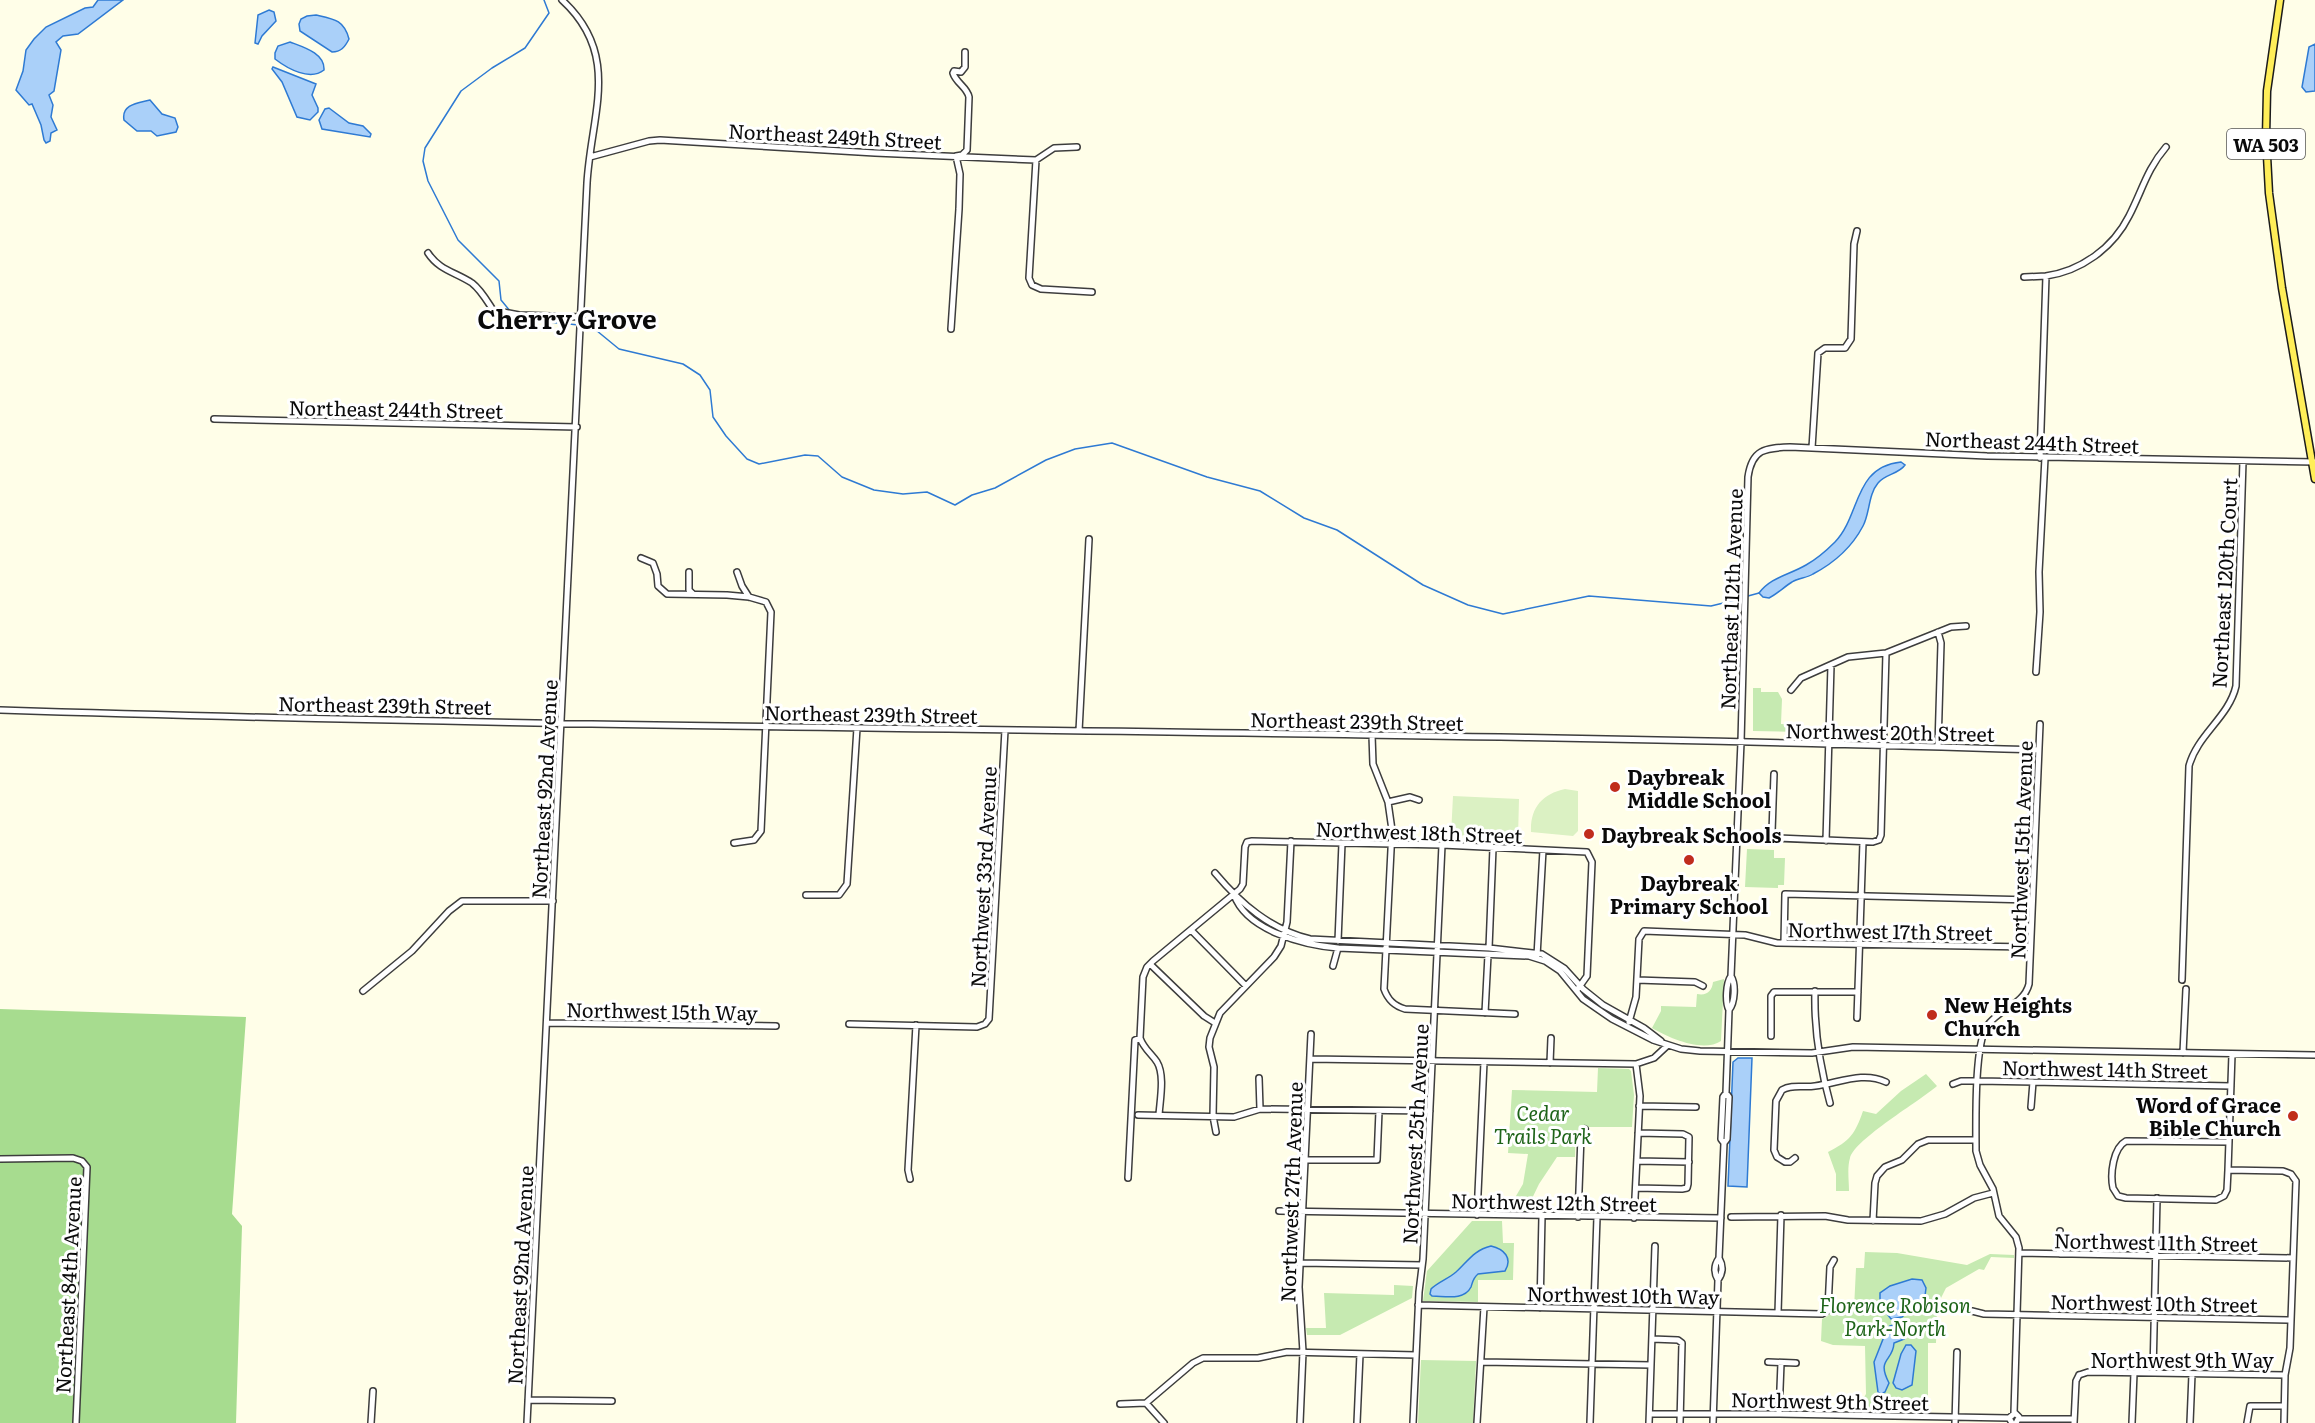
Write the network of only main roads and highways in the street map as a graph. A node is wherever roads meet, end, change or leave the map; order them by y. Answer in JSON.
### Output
{"nodes":[{"id":1,"x":2280,"y":0,"type":"edge"},
{"id":2,"x":2314,"y":462,"type":"edge"},
{"id":3,"x":2315,"y":479,"type":"edge"}],
"edges":[{"from":1,"to":2,"type":"main road","number":"WA 503"},
{"from":2,"to":3,"type":"main road","number":"WA 503"}]}
